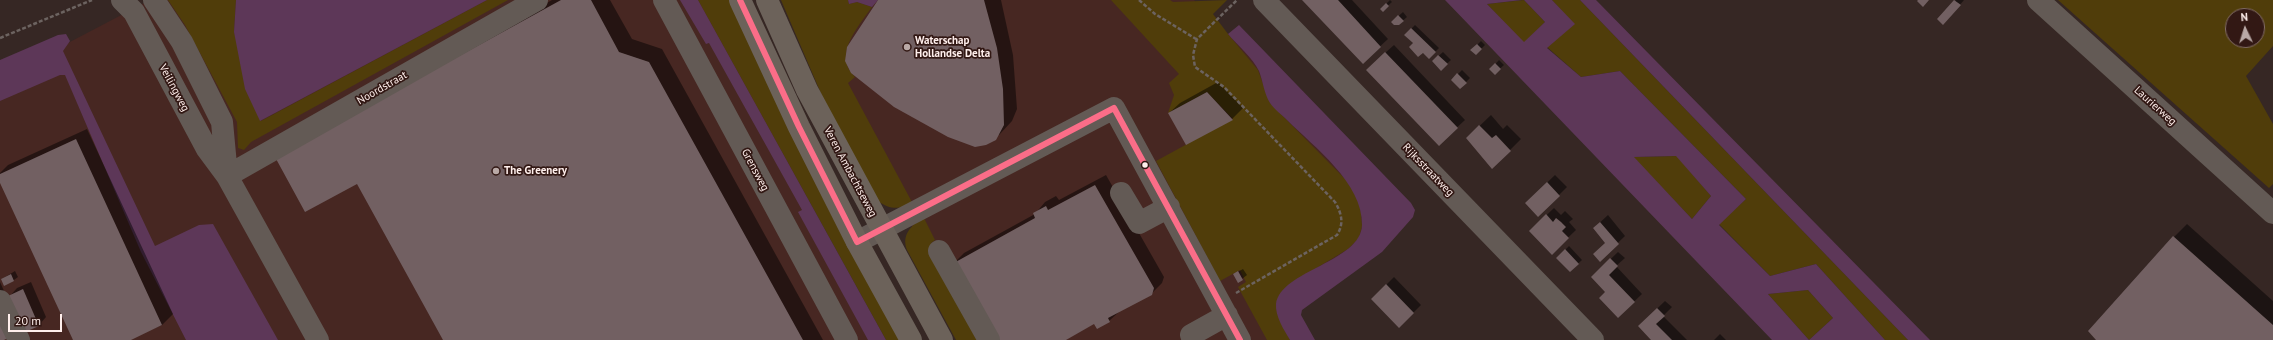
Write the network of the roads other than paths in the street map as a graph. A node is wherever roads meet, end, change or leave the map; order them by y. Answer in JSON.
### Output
{"nodes":[{"id":1,"x":122,"y":0,"type":"edge"},
{"id":2,"x":154,"y":0,"type":"edge"},
{"id":3,"x":537,"y":0,"type":"edge"},
{"id":4,"x":664,"y":0,"type":"edge"},
{"id":5,"x":740,"y":0,"type":"edge"},
{"id":6,"x":767,"y":0,"type":"edge"},
{"id":7,"x":1264,"y":0,"type":"edge"},
{"id":8,"x":2038,"y":0,"type":"edge"},
{"id":9,"x":227,"y":176,"type":"junction"},
{"id":10,"x":1121,"y":194,"type":"dead end"},
{"id":11,"x":1169,"y":206,"type":"junction"},
{"id":12,"x":2273,"y":213,"type":"edge"},
{"id":13,"x":881,"y":229,"type":"junction"},
{"id":14,"x":857,"y":242,"type":"junction"},
{"id":15,"x":939,"y":251,"type":"dead end"},
{"id":16,"x":0,"y":301,"type":"edge"},
{"id":17,"x":1223,"y":308,"type":"junction"},
{"id":18,"x":1191,"y":335,"type":"dead end"},
{"id":19,"x":19,"y":340,"type":"edge"},
{"id":20,"x":318,"y":340,"type":"edge"},
{"id":21,"x":847,"y":340,"type":"edge"},
{"id":22,"x":911,"y":340,"type":"edge"},
{"id":23,"x":942,"y":340,"type":"edge"},
{"id":24,"x":989,"y":340,"type":"edge"},
{"id":25,"x":1240,"y":340,"type":"edge"},
{"id":26,"x":1593,"y":340,"type":"edge"}],
"edges":[{"from":1,"to":9,"type":"street","name":"Veilingweg"},
{"from":2,"to":9,"type":"street","name":"Veilingweg"},
{"from":3,"to":9,"type":"street","name":"Noordstraat"},
{"from":4,"to":21,"type":"street","name":"Grensweg"},
{"from":5,"to":14,"type":"main road"},
{"from":6,"to":13,"type":"main road","name":"Veren Ambachtseweg"},
{"from":7,"to":26,"type":"street","name":"Rijksstraatweg"},
{"from":8,"to":12,"type":"street","name":"Laurierweg"},
{"from":9,"to":20,"type":"street","name":"Veilingweg"},
{"from":10,"to":11,"type":"street"},
{"from":11,"to":13,"type":"street"},
{"from":11,"to":17,"type":"street"},
{"from":13,"to":14,"type":"street"},
{"from":13,"to":23,"type":"main road","name":"Veren Ambachtseweg"},
{"from":14,"to":22,"type":"main road"},
{"from":15,"to":24,"type":"street"},
{"from":16,"to":19,"type":"street"},
{"from":17,"to":18,"type":"street"},
{"from":17,"to":25,"type":"street"}]}
